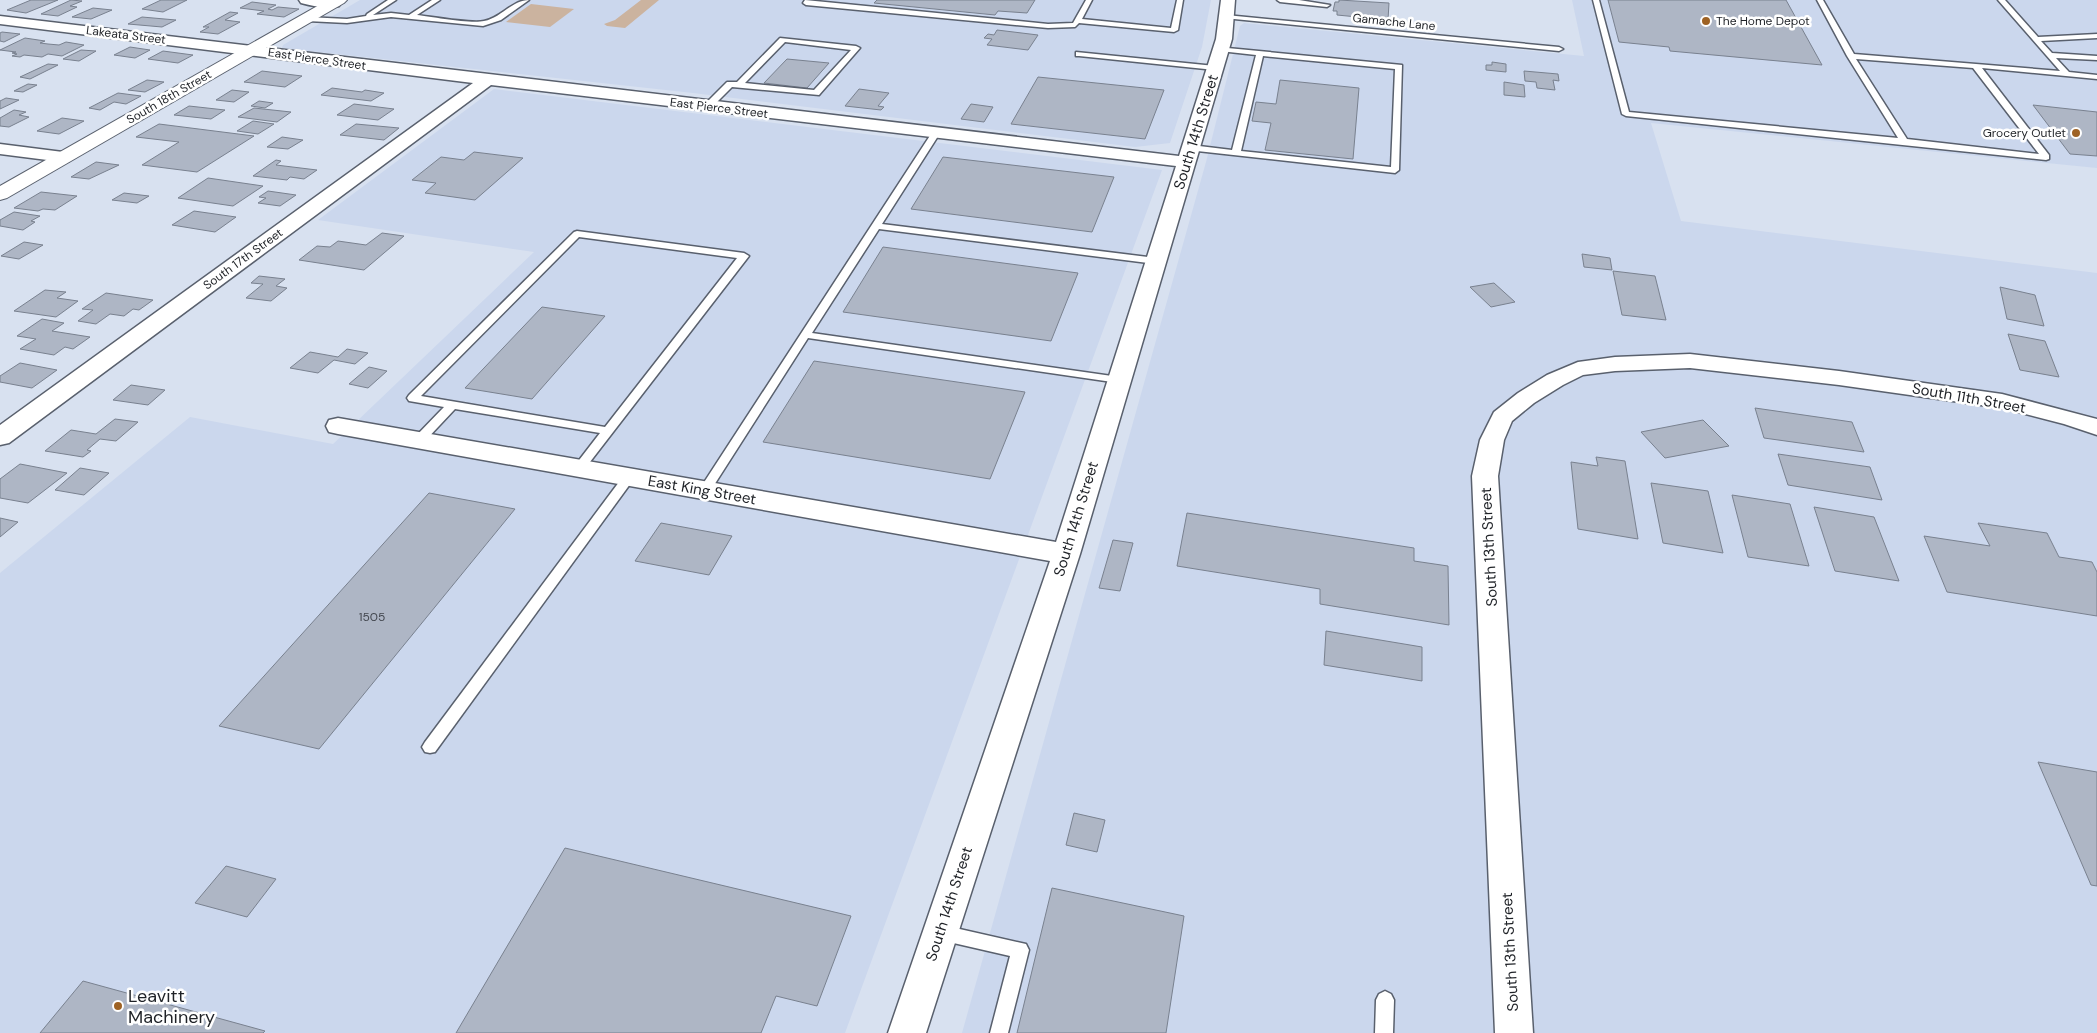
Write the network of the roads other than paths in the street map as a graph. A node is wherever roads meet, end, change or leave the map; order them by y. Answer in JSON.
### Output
{"nodes":[{"id":1,"x":306,"y":0,"type":"edge"},
{"id":2,"x":393,"y":0,"type":"edge"},
{"id":3,"x":438,"y":0,"type":"edge"},
{"id":4,"x":526,"y":0,"type":"edge"},
{"id":5,"x":809,"y":0,"type":"edge"},
{"id":6,"x":1089,"y":0,"type":"edge"},
{"id":7,"x":1180,"y":0,"type":"edge"},
{"id":8,"x":1280,"y":0,"type":"edge"},
{"id":9,"x":1596,"y":0,"type":"edge"},
{"id":10,"x":1820,"y":0,"type":"edge"},
{"id":11,"x":2002,"y":0,"type":"edge"},
{"id":12,"x":336,"y":1,"type":"edge"},
{"id":13,"x":1327,"y":5,"type":"dead end"},
{"id":14,"x":1227,"y":9,"type":"edge"},
{"id":15,"x":410,"y":17,"type":"junction"},
{"id":16,"x":307,"y":18,"type":"junction"},
{"id":17,"x":362,"y":18,"type":"junction"},
{"id":18,"x":0,"y":20,"type":"edge"},
{"id":19,"x":1077,"y":21,"type":"junction"},
{"id":20,"x":2082,"y":36,"type":"junction"},
{"id":21,"x":2097,"y":36,"type":"edge"},
{"id":22,"x":2036,"y":39,"type":"junction"},
{"id":23,"x":2097,"y":44,"type":"edge"},
{"id":24,"x":1559,"y":49,"type":"dead end"},
{"id":25,"x":252,"y":50,"type":"junction"},
{"id":26,"x":1260,"y":53,"type":"junction"},
{"id":27,"x":1078,"y":54,"type":"dead end"},
{"id":28,"x":1851,"y":56,"type":"junction"},
{"id":29,"x":2051,"y":56,"type":"junction"},
{"id":30,"x":2097,"y":58,"type":"edge"},
{"id":31,"x":1218,"y":59,"type":"junction"},
{"id":32,"x":1976,"y":66,"type":"junction"},
{"id":33,"x":2067,"y":74,"type":"junction"},
{"id":34,"x":2097,"y":77,"type":"edge"},
{"id":35,"x":486,"y":81,"type":"junction"},
{"id":36,"x":739,"y":85,"type":"junction"},
{"id":37,"x":708,"y":106,"type":"junction"},
{"id":38,"x":936,"y":133,"type":"junction"},
{"id":39,"x":1904,"y":141,"type":"junction"},
{"id":40,"x":0,"y":149,"type":"edge"},
{"id":41,"x":1236,"y":153,"type":"junction"},
{"id":42,"x":1189,"y":155,"type":"junction"},
{"id":43,"x":63,"y":157,"type":"junction"},
{"id":44,"x":0,"y":194,"type":"edge"},
{"id":45,"x":876,"y":226,"type":"junction"},
{"id":46,"x":1156,"y":261,"type":"junction"},
{"id":47,"x":806,"y":335,"type":"junction"},
{"id":48,"x":1839,"y":378,"type":"joint"},
{"id":49,"x":1119,"y":380,"type":"junction"},
{"id":50,"x":452,"y":405,"type":"junction"},
{"id":51,"x":338,"y":426,"type":"dead end"},
{"id":52,"x":2097,"y":427,"type":"edge"},
{"id":53,"x":608,"y":431,"type":"junction"},
{"id":54,"x":0,"y":438,"type":"edge"},
{"id":55,"x":419,"y":440,"type":"junction"},
{"id":56,"x":579,"y":468,"type":"junction"},
{"id":57,"x":628,"y":477,"type":"junction"},
{"id":58,"x":705,"y":490,"type":"junction"},
{"id":59,"x":1066,"y":554,"type":"junction"},
{"id":60,"x":430,"y":747,"type":"dead end"},
{"id":61,"x":940,"y":932,"type":"junction"},
{"id":62,"x":1385,"y":1000,"type":"dead end"},
{"id":63,"x":907,"y":1033,"type":"edge"},
{"id":64,"x":1000,"y":1033,"type":"edge"},
{"id":65,"x":1384,"y":1033,"type":"edge"},
{"id":66,"x":1514,"y":1033,"type":"edge"}],
"edges":[{"from":1,"to":12,"type":"street"},
{"from":2,"to":17,"type":"lane"},
{"from":3,"to":15,"type":"lane"},
{"from":4,"to":15,"type":"lane"},
{"from":5,"to":19,"type":"lane"},
{"from":6,"to":19,"type":"lane"},
{"from":7,"to":19,"type":"lane"},
{"from":8,"to":13,"type":"lane"},
{"from":9,"to":39,"type":"lane"},
{"from":10,"to":28,"type":"lane"},
{"from":11,"to":22,"type":"lane"},
{"from":12,"to":16,"type":"street","name":"South 18th Street"},
{"from":14,"to":24,"type":"lane","name":"Gamache Lane"},
{"from":14,"to":31,"type":"street","name":"South 14th Street"},
{"from":15,"to":17,"type":"lane"},
{"from":16,"to":17,"type":"lane"},
{"from":16,"to":25,"type":"street","name":"South 18th Street"},
{"from":18,"to":25,"type":"street","name":"Lakeata Street"},
{"from":20,"to":21,"type":"lane"},
{"from":20,"to":22,"type":"lane"},
{"from":20,"to":23,"type":"lane"},
{"from":22,"to":29,"type":"lane"},
{"from":25,"to":35,"type":"street","name":"East Pierce Street"},
{"from":25,"to":43,"type":"street","name":"South 18th Street"},
{"from":26,"to":31,"type":"lane"},
{"from":26,"to":41,"type":"lane"},
{"from":26,"to":41,"type":"lane"},
{"from":27,"to":31,"type":"lane"},
{"from":28,"to":32,"type":"lane"},
{"from":28,"to":39,"type":"lane"},
{"from":29,"to":30,"type":"lane"},
{"from":29,"to":33,"type":"lane"},
{"from":31,"to":42,"type":"street","name":"South 14th Street"},
{"from":32,"to":33,"type":"lane"},
{"from":32,"to":39,"type":"lane"},
{"from":33,"to":34,"type":"lane"},
{"from":35,"to":37,"type":"street","name":"East Pierce Street"},
{"from":35,"to":54,"type":"street","name":"South 17th Street"},
{"from":36,"to":36,"type":"lane"},
{"from":36,"to":37,"type":"lane"},
{"from":37,"to":38,"type":"street","name":"East Pierce Street"},
{"from":38,"to":42,"type":"street","name":"East Pierce Street"},
{"from":38,"to":45,"type":"lane"},
{"from":40,"to":43,"type":"street"},
{"from":41,"to":42,"type":"lane"},
{"from":42,"to":46,"type":"street","name":"South 14th Street"},
{"from":43,"to":44,"type":"street","name":"South 18th Street"},
{"from":45,"to":46,"type":"lane"},
{"from":45,"to":47,"type":"lane"},
{"from":46,"to":49,"type":"street","name":"South 14th Street"},
{"from":47,"to":49,"type":"lane"},
{"from":47,"to":58,"type":"lane"},
{"from":48,"to":52,"type":"street","name":"South 11th Street"},
{"from":48,"to":66,"type":"street","name":"South 13th Street"},
{"from":49,"to":59,"type":"street","name":"South 14th Street"},
{"from":50,"to":53,"type":"lane"},
{"from":50,"to":53,"type":"lane"},
{"from":50,"to":55,"type":"lane"},
{"from":51,"to":55,"type":"street","name":"East King Street"},
{"from":53,"to":56,"type":"lane"},
{"from":55,"to":56,"type":"street","name":"East King Street"},
{"from":56,"to":57,"type":"street","name":"East King Street"},
{"from":57,"to":58,"type":"street","name":"East King Street"},
{"from":57,"to":60,"type":"lane"},
{"from":58,"to":59,"type":"street","name":"East King Street"},
{"from":59,"to":61,"type":"street","name":"South 14th Street"},
{"from":61,"to":63,"type":"street","name":"South 14th Street"},
{"from":61,"to":64,"type":"lane"},
{"from":62,"to":65,"type":"lane"}]}
